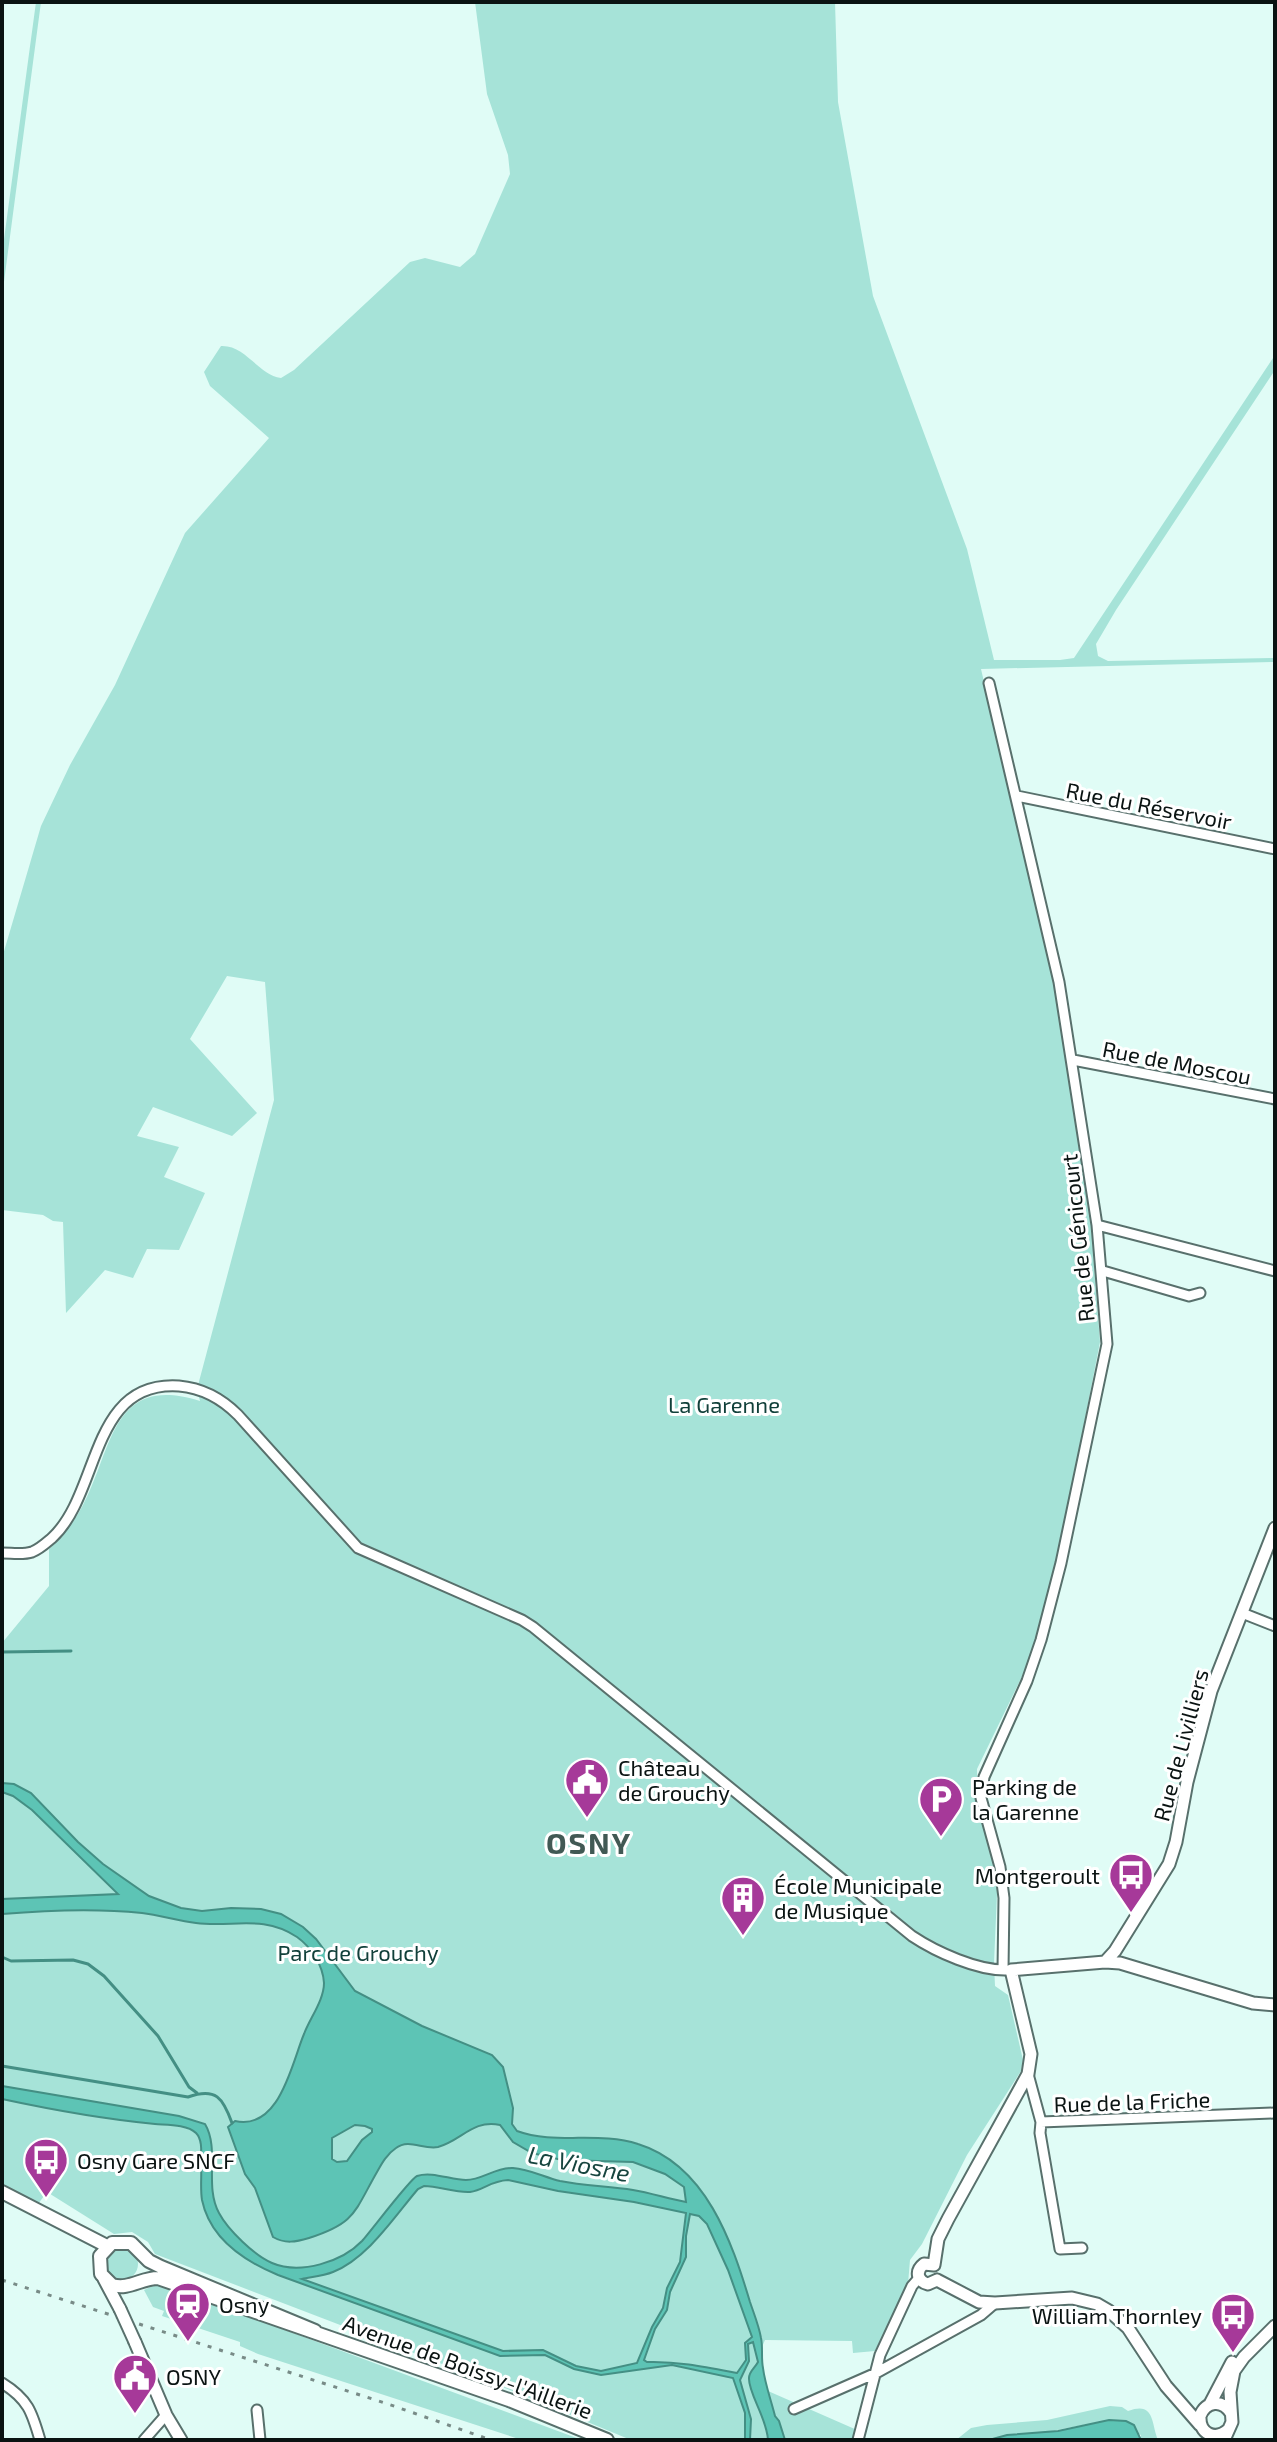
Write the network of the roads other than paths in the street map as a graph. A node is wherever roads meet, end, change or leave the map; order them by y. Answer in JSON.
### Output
{"nodes":[{"id":1,"x":989,"y":683,"type":"dead end"},
{"id":2,"x":1017,"y":796,"type":"junction"},
{"id":3,"x":1275,"y":849,"type":"edge"},
{"id":4,"x":1073,"y":1060,"type":"junction"},
{"id":5,"x":1275,"y":1099,"type":"edge"},
{"id":6,"x":1097,"y":1225,"type":"junction"},
{"id":7,"x":1103,"y":1271,"type":"junction"},
{"id":8,"x":1275,"y":1271,"type":"edge"},
{"id":9,"x":1200,"y":1293,"type":"dead end"},
{"id":10,"x":1275,"y":1528,"type":"edge"},
{"id":11,"x":2,"y":1553,"type":"edge"},
{"id":12,"x":1242,"y":1613,"type":"junction"},
{"id":13,"x":1275,"y":1626,"type":"edge"},
{"id":14,"x":1105,"y":1962,"type":"junction"},
{"id":15,"x":1007,"y":1970,"type":"junction"},
{"id":16,"x":1275,"y":2005,"type":"edge"},
{"id":17,"x":1028,"y":2074,"type":"junction"},
{"id":18,"x":1275,"y":2113,"type":"edge"},
{"id":19,"x":1041,"y":2122,"type":"junction"},
{"id":20,"x":2,"y":2192,"type":"edge"},
{"id":21,"x":107,"y":2246,"type":"junction"},
{"id":22,"x":1082,"y":2248,"type":"dead end"},
{"id":23,"x":144,"y":2256,"type":"junction"},
{"id":24,"x":934,"y":2265,"type":"junction"},
{"id":25,"x":919,"y":2278,"type":"junction"},
{"id":26,"x":104,"y":2279,"type":"junction"},
{"id":27,"x":139,"y":2280,"type":"junction"},
{"id":28,"x":937,"y":2280,"type":"junction"},
{"id":29,"x":123,"y":2288,"type":"junction"},
{"id":30,"x":995,"y":2303,"type":"junction"},
{"id":31,"x":120,"y":2309,"type":"junction"},
{"id":32,"x":1275,"y":2317,"type":"edge"},
{"id":33,"x":1275,"y":2326,"type":"edge"},
{"id":34,"x":315,"y":2331,"type":"junction"},
{"id":35,"x":876,"y":2373,"type":"junction"},
{"id":36,"x":2,"y":2383,"type":"edge"},
{"id":37,"x":1183,"y":2404,"type":"junction"},
{"id":38,"x":1208,"y":2405,"type":"junction"},
{"id":39,"x":794,"y":2409,"type":"dead end"},
{"id":40,"x":257,"y":2410,"type":"dead end"},
{"id":41,"x":1231,"y":2413,"type":"junction"},
{"id":42,"x":166,"y":2415,"type":"junction"},
{"id":43,"x":1205,"y":2433,"type":"edge"},
{"id":44,"x":1226,"y":2435,"type":"edge"},
{"id":45,"x":40,"y":2440,"type":"edge"},
{"id":46,"x":144,"y":2440,"type":"edge"},
{"id":47,"x":181,"y":2440,"type":"edge"},
{"id":48,"x":260,"y":2440,"type":"edge"},
{"id":49,"x":607,"y":2440,"type":"edge"},
{"id":50,"x":858,"y":2440,"type":"edge"}],
"edges":[{"from":1,"to":2,"type":"street","name":"Rue de Génicourt"},
{"from":2,"to":3,"type":"street","name":"Rue du Réservoir"},
{"from":2,"to":4,"type":"street","name":"Rue de Génicourt"},
{"from":4,"to":5,"type":"street","name":"Rue de Moscou"},
{"from":4,"to":6,"type":"street","name":"Rue de Génicourt"},
{"from":6,"to":7,"type":"street","name":"Rue de Génicourt"},
{"from":6,"to":8,"type":"street"},
{"from":7,"to":9,"type":"street"},
{"from":7,"to":15,"type":"street","name":"Rue de Génicourt"},
{"from":10,"to":12,"type":"street","name":"Rue de Livilliers"},
{"from":11,"to":15,"type":"street"},
{"from":12,"to":13,"type":"street"},
{"from":12,"to":14,"type":"street","name":"Rue de Livilliers"},
{"from":14,"to":15,"type":"street"},
{"from":14,"to":16,"type":"street"},
{"from":15,"to":17,"type":"street"},
{"from":17,"to":19,"type":"street","name":"Rue de la Friche"},
{"from":17,"to":24,"type":"street"},
{"from":18,"to":19,"type":"street","name":"Rue de la Friche"},
{"from":19,"to":22,"type":"street"},
{"from":20,"to":21,"type":"main road"},
{"from":21,"to":23,"type":"main road"},
{"from":21,"to":26,"type":"main road"},
{"from":23,"to":27,"type":"main road"},
{"from":23,"to":34,"type":"main road"},
{"from":24,"to":25,"type":"street"},
{"from":24,"to":28,"type":"street"},
{"from":25,"to":28,"type":"street"},
{"from":25,"to":35,"type":"street"},
{"from":26,"to":29,"type":"main road"},
{"from":26,"to":31,"type":"street"},
{"from":27,"to":29,"type":"main road"},
{"from":27,"to":34,"type":"main road"},
{"from":28,"to":30,"type":"street"},
{"from":29,"to":31,"type":"street"},
{"from":30,"to":35,"type":"street"},
{"from":30,"to":37,"type":"street"},
{"from":31,"to":42,"type":"street","bridge":true},
{"from":32,"to":38,"type":"street"},
{"from":33,"to":41,"type":"street"},
{"from":34,"to":49,"type":"main road","name":"Avenue de Boissy-l'Aillerie"},
{"from":35,"to":39,"type":"street"},
{"from":35,"to":50,"type":"street"},
{"from":36,"to":45,"type":"street"},
{"from":37,"to":38,"type":"street"},
{"from":37,"to":43,"type":"street"},
{"from":38,"to":41,"type":"street"},
{"from":38,"to":43,"type":"street"},
{"from":40,"to":48,"type":"street"},
{"from":41,"to":44,"type":"street"},
{"from":42,"to":46,"type":"street"},
{"from":42,"to":47,"type":"street"},
{"from":43,"to":44,"type":"street"}]}
